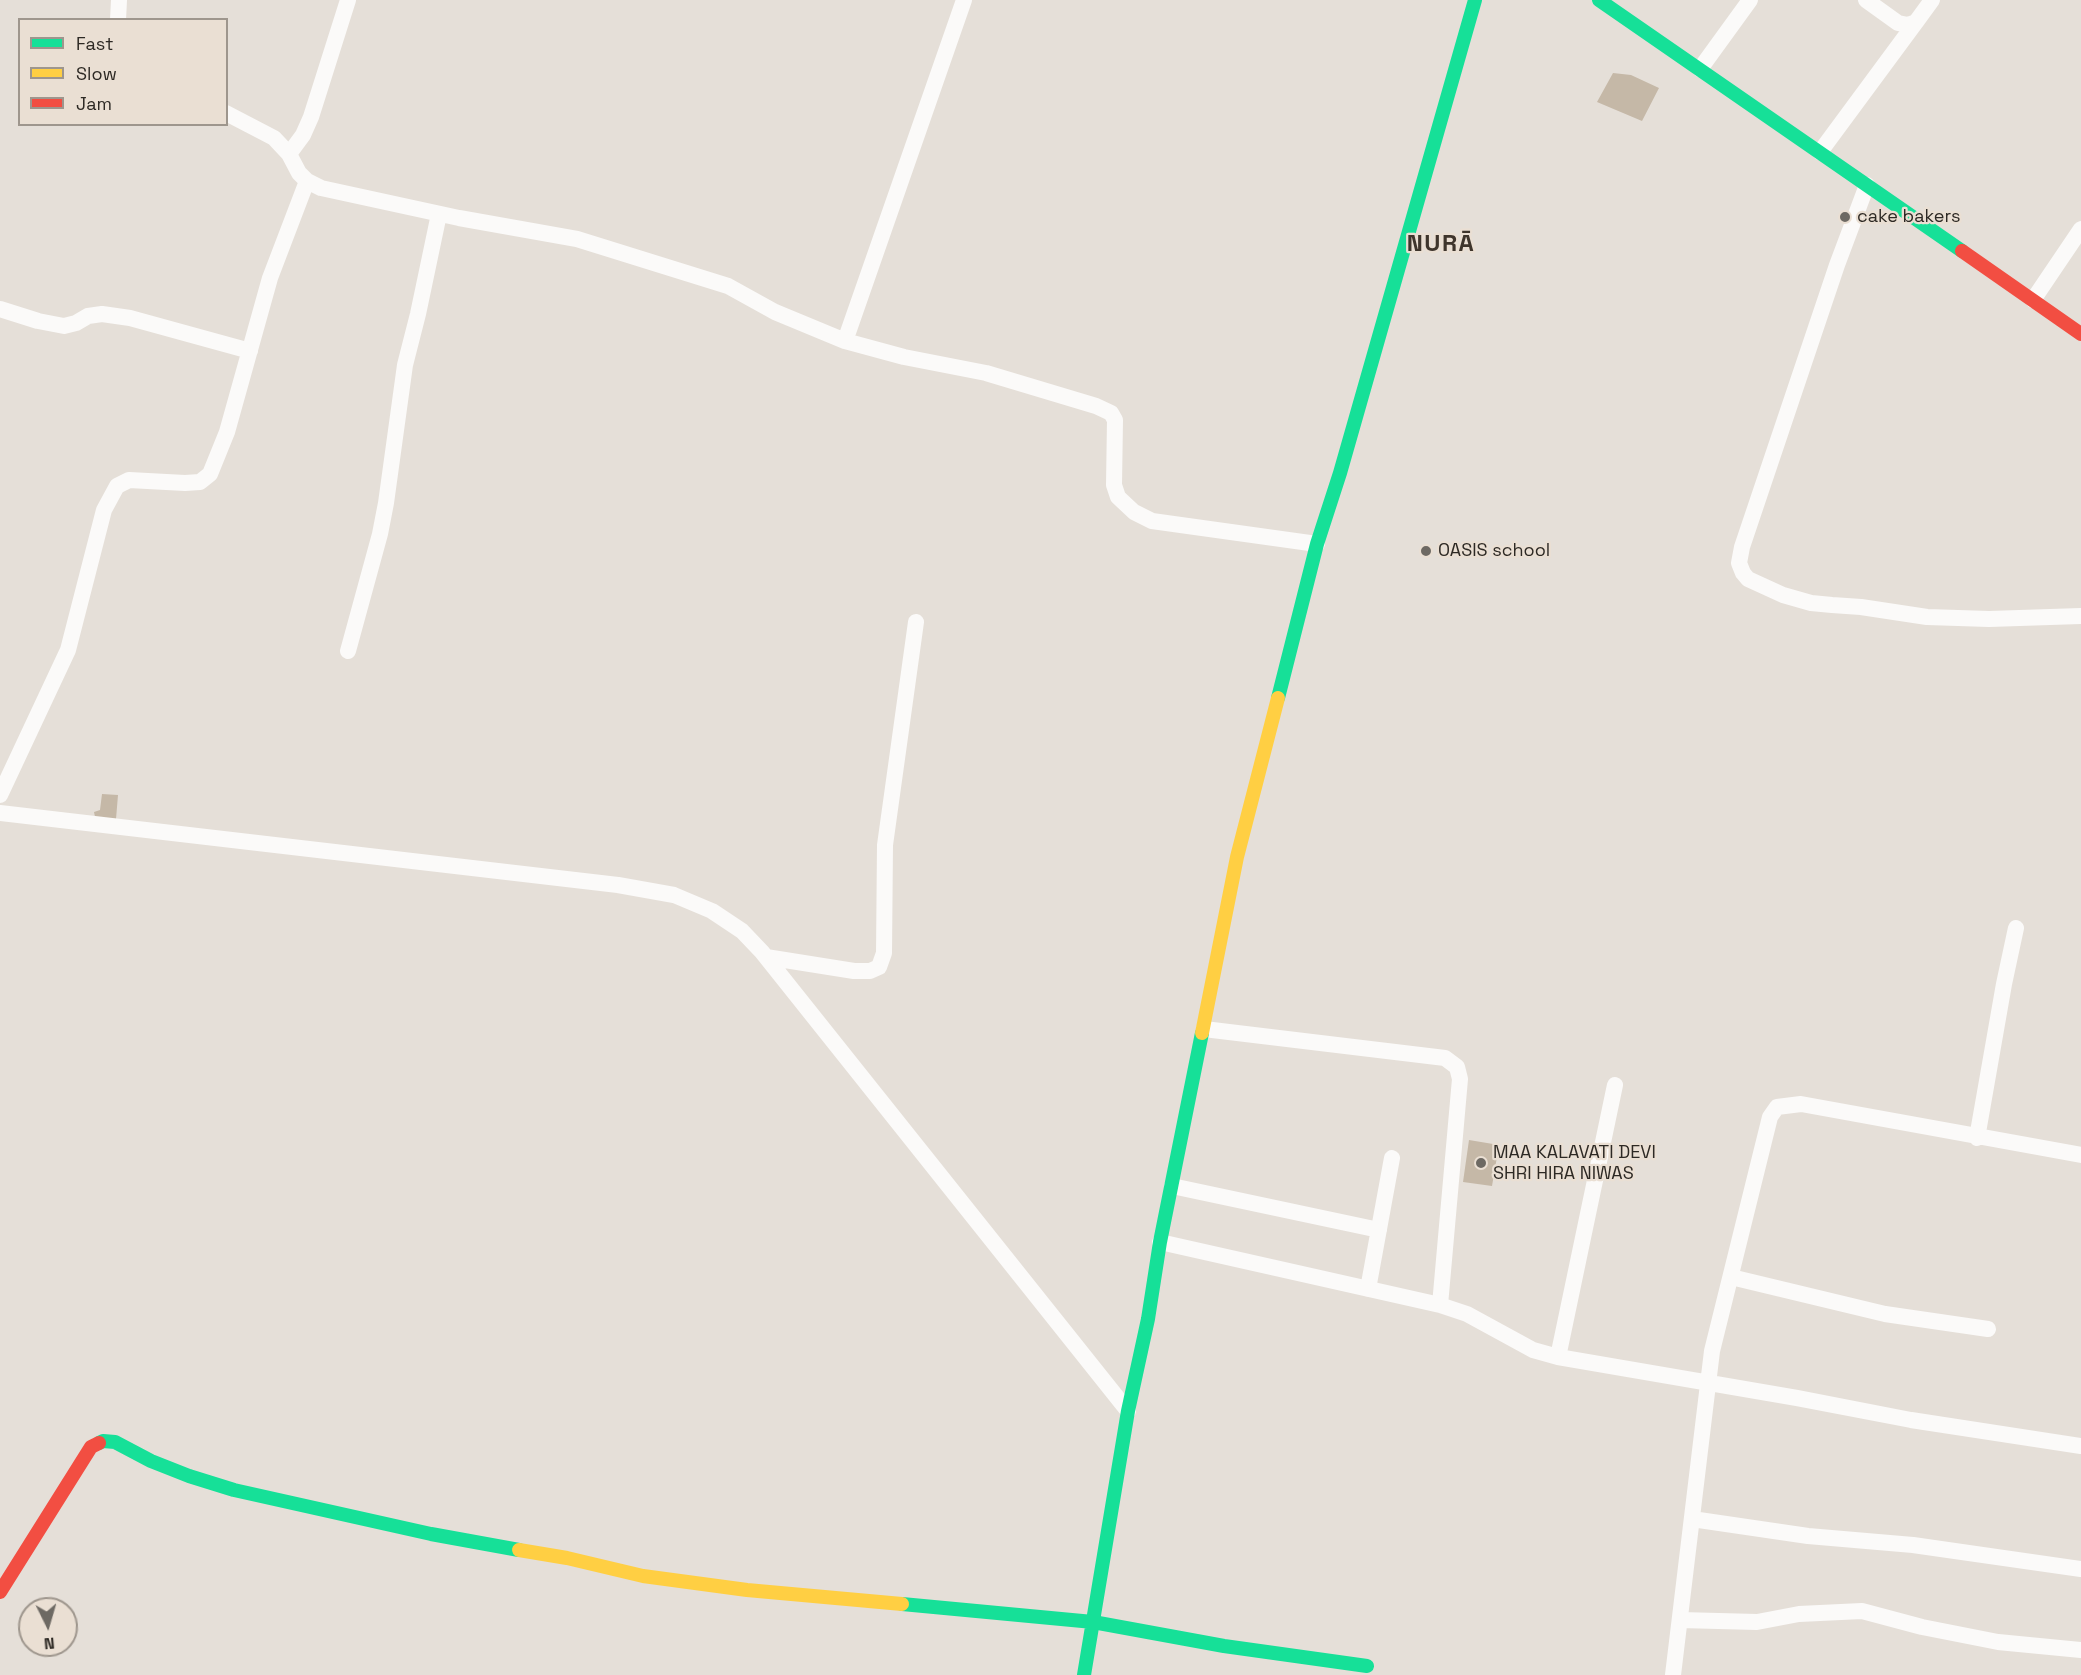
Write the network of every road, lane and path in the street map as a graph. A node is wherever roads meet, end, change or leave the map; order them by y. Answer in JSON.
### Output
{"nodes":[{"id":1,"x":119,"y":0,"type":"edge"},
{"id":2,"x":348,"y":0,"type":"edge"},
{"id":3,"x":964,"y":0,"type":"edge"},
{"id":4,"x":1474,"y":0,"type":"edge"},
{"id":5,"x":1599,"y":0,"type":"edge"},
{"id":6,"x":1750,"y":0,"type":"edge"},
{"id":7,"x":1866,"y":0,"type":"edge"},
{"id":8,"x":1932,"y":0,"type":"edge"},
{"id":9,"x":118,"y":18,"type":"edge"},
{"id":10,"x":1916,"y":22,"type":"junction"},
{"id":11,"x":1700,"y":69,"type":"junction"},
{"id":12,"x":228,"y":114,"type":"edge"},
{"id":13,"x":1820,"y":152,"type":"junction"},
{"id":14,"x":289,"y":154,"type":"junction"},
{"id":15,"x":307,"y":181,"type":"junction"},
{"id":16,"x":1867,"y":185,"type":"junction"},
{"id":17,"x":439,"y":214,"type":"junction"},
{"id":18,"x":2081,"y":229,"type":"edge"},
{"id":19,"x":2033,"y":300,"type":"junction"},
{"id":20,"x":0,"y":309,"type":"edge"},
{"id":21,"x":2081,"y":334,"type":"edge"},
{"id":22,"x":845,"y":341,"type":"junction"},
{"id":23,"x":250,"y":351,"type":"junction"},
{"id":24,"x":1317,"y":544,"type":"junction"},
{"id":25,"x":2081,"y":616,"type":"edge"},
{"id":26,"x":916,"y":621,"type":"dead end"},
{"id":27,"x":348,"y":651,"type":"dead end"},
{"id":28,"x":0,"y":795,"type":"edge"},
{"id":29,"x":0,"y":813,"type":"edge"},
{"id":30,"x":2016,"y":928,"type":"dead end"},
{"id":31,"x":766,"y":957,"type":"junction"},
{"id":32,"x":1204,"y":1029,"type":"junction"},
{"id":33,"x":1615,"y":1085,"type":"dead end"},
{"id":34,"x":1977,"y":1138,"type":"junction"},
{"id":35,"x":2081,"y":1155,"type":"edge"},
{"id":36,"x":1392,"y":1158,"type":"dead end"},
{"id":37,"x":1172,"y":1186,"type":"junction"},
{"id":38,"x":1378,"y":1230,"type":"junction"},
{"id":39,"x":1160,"y":1242,"type":"junction"},
{"id":40,"x":1731,"y":1277,"type":"junction"},
{"id":41,"x":1368,"y":1289,"type":"junction"},
{"id":42,"x":1440,"y":1305,"type":"junction"},
{"id":43,"x":1988,"y":1329,"type":"dead end"},
{"id":44,"x":1558,"y":1358,"type":"junction"},
{"id":45,"x":1708,"y":1382,"type":"junction"},
{"id":46,"x":1128,"y":1411,"type":"junction"},
{"id":47,"x":2081,"y":1446,"type":"edge"},
{"id":48,"x":1692,"y":1520,"type":"junction"},
{"id":49,"x":2081,"y":1569,"type":"edge"},
{"id":50,"x":0,"y":1592,"type":"edge"},
{"id":51,"x":1680,"y":1620,"type":"junction"},
{"id":52,"x":1093,"y":1622,"type":"junction"},
{"id":53,"x":2081,"y":1650,"type":"edge"},
{"id":54,"x":1367,"y":1666,"type":"dead end"},
{"id":55,"x":1084,"y":1675,"type":"edge"},
{"id":56,"x":1673,"y":1675,"type":"edge"}],
"edges":[{"from":1,"to":9,"type":"street"},
{"from":2,"to":14,"type":"street"},
{"from":3,"to":22,"type":"street"},
{"from":4,"to":24,"type":"street"},
{"from":5,"to":11,"type":"street"},
{"from":6,"to":11,"type":"street"},
{"from":7,"to":10,"type":"street"},
{"from":8,"to":10,"type":"street"},
{"from":10,"to":13,"type":"street"},
{"from":11,"to":13,"type":"street"},
{"from":12,"to":14,"type":"street"},
{"from":13,"to":16,"type":"street"},
{"from":14,"to":15,"type":"street"},
{"from":15,"to":17,"type":"street"},
{"from":15,"to":23,"type":"street"},
{"from":16,"to":19,"type":"street"},
{"from":16,"to":25,"type":"street"},
{"from":17,"to":22,"type":"street"},
{"from":17,"to":27,"type":"street"},
{"from":18,"to":19,"type":"street"},
{"from":19,"to":21,"type":"street"},
{"from":20,"to":23,"type":"street"},
{"from":22,"to":24,"type":"street"},
{"from":23,"to":28,"type":"street"},
{"from":24,"to":32,"type":"street"},
{"from":26,"to":31,"type":"street"},
{"from":29,"to":31,"type":"street"},
{"from":30,"to":34,"type":"street"},
{"from":31,"to":46,"type":"street"},
{"from":32,"to":37,"type":"street"},
{"from":32,"to":42,"type":"street"},
{"from":33,"to":44,"type":"street"},
{"from":34,"to":35,"type":"street"},
{"from":34,"to":40,"type":"street"},
{"from":36,"to":38,"type":"street"},
{"from":37,"to":38,"type":"street"},
{"from":37,"to":39,"type":"street"},
{"from":38,"to":41,"type":"street"},
{"from":39,"to":41,"type":"street"},
{"from":39,"to":46,"type":"street"},
{"from":40,"to":43,"type":"street"},
{"from":40,"to":45,"type":"street"},
{"from":41,"to":42,"type":"street"},
{"from":42,"to":44,"type":"street"},
{"from":44,"to":45,"type":"street"},
{"from":45,"to":47,"type":"street"},
{"from":45,"to":48,"type":"street"},
{"from":46,"to":52,"type":"street"},
{"from":48,"to":49,"type":"street"},
{"from":48,"to":51,"type":"street"},
{"from":50,"to":52,"type":"street"},
{"from":51,"to":53,"type":"street"},
{"from":51,"to":56,"type":"street"},
{"from":52,"to":54,"type":"street"},
{"from":52,"to":55,"type":"street"}]}
